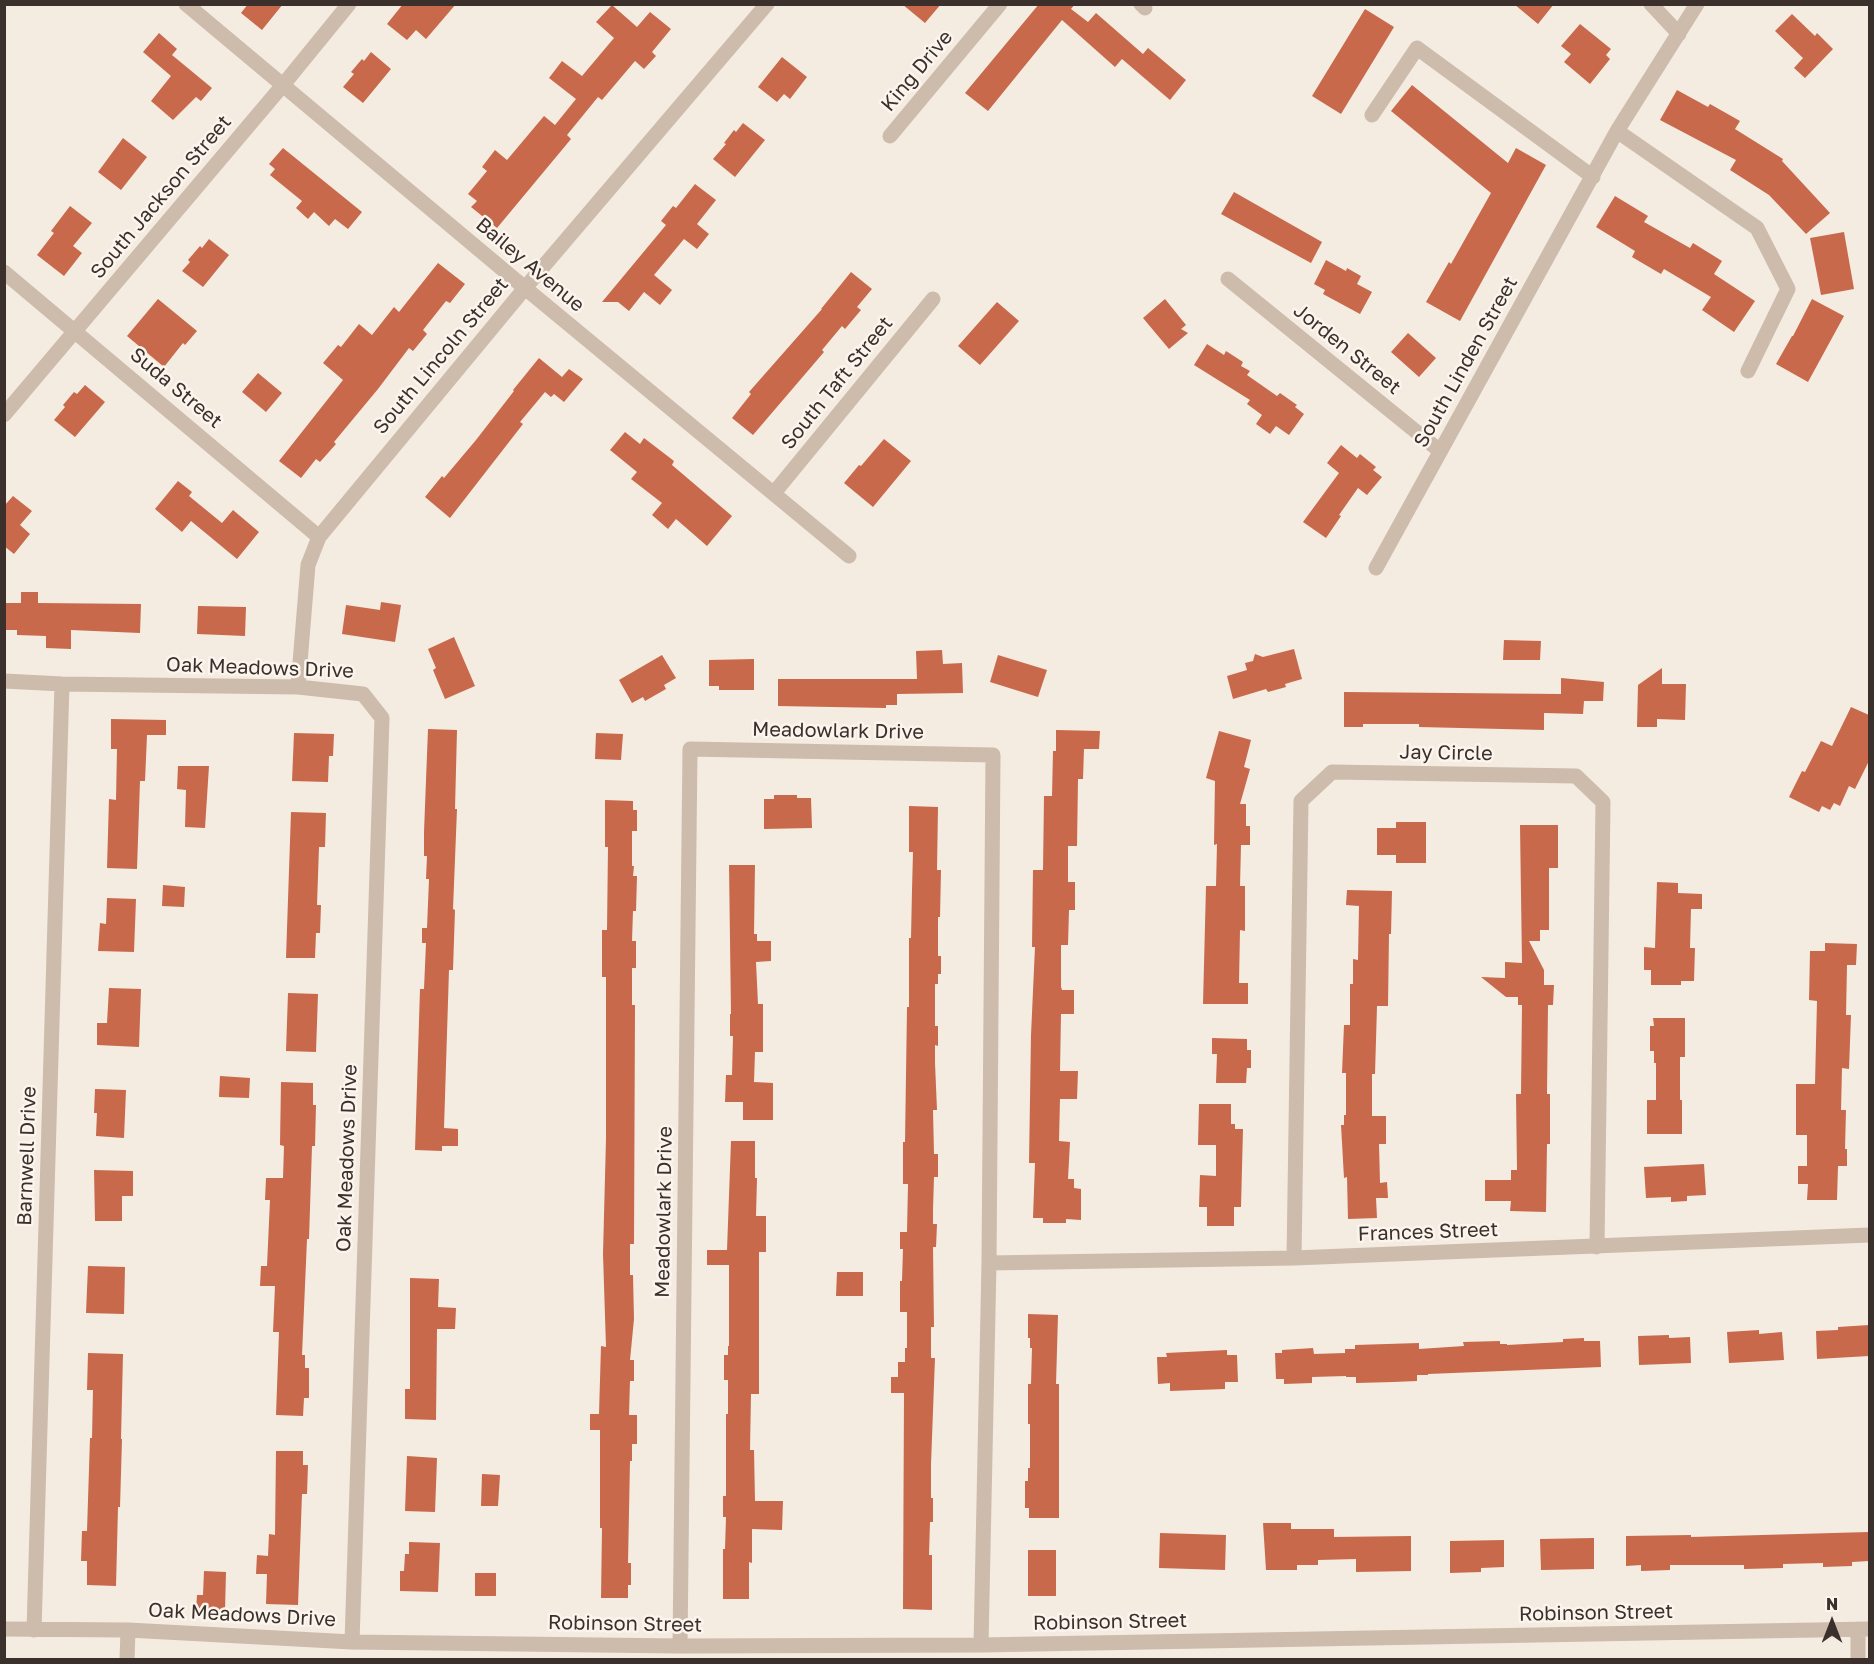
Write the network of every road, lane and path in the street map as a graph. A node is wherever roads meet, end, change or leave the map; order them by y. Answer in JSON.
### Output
{"nodes":[{"id":1,"x":186,"y":4,"type":"edge"},
{"id":2,"x":348,"y":4,"type":"edge"},
{"id":3,"x":767,"y":4,"type":"edge"},
{"id":4,"x":1000,"y":4,"type":"edge"},
{"id":5,"x":1651,"y":4,"type":"edge"},
{"id":6,"x":1697,"y":4,"type":"edge"},
{"id":7,"x":1679,"y":34,"type":"junction"},
{"id":8,"x":283,"y":85,"type":"junction"},
{"id":9,"x":1372,"y":115,"type":"dead end"},
{"id":10,"x":1617,"y":131,"type":"junction"},
{"id":11,"x":890,"y":136,"type":"dead end"},
{"id":12,"x":1593,"y":177,"type":"junction"},
{"id":13,"x":4,"y":272,"type":"edge"},
{"id":14,"x":1228,"y":279,"type":"dead end"},
{"id":15,"x":525,"y":288,"type":"junction"},
{"id":16,"x":933,"y":299,"type":"dead end"},
{"id":17,"x":75,"y":331,"type":"junction"},
{"id":18,"x":1748,"y":371,"type":"dead end"},
{"id":19,"x":4,"y":415,"type":"edge"},
{"id":20,"x":1440,"y":451,"type":"junction"},
{"id":21,"x":774,"y":493,"type":"junction"},
{"id":22,"x":319,"y":537,"type":"junction"},
{"id":23,"x":849,"y":555,"type":"dead end"},
{"id":24,"x":1376,"y":568,"type":"dead end"},
{"id":25,"x":4,"y":681,"type":"edge"},
{"id":26,"x":62,"y":684,"type":"junction"},
{"id":27,"x":298,"y":687,"type":"junction"},
{"id":28,"x":1869,"y":1235,"type":"edge"},
{"id":29,"x":1597,"y":1247,"type":"junction"},
{"id":30,"x":1294,"y":1258,"type":"junction"},
{"id":31,"x":989,"y":1263,"type":"junction"},
{"id":32,"x":4,"y":1629,"type":"edge"},
{"id":33,"x":1864,"y":1629,"type":"edge"},
{"id":34,"x":34,"y":1630,"type":"junction"},
{"id":35,"x":128,"y":1630,"type":"junction"},
{"id":36,"x":352,"y":1642,"type":"junction"},
{"id":37,"x":981,"y":1645,"type":"junction"},
{"id":38,"x":680,"y":1646,"type":"junction"},
{"id":39,"x":127,"y":1659,"type":"edge"},
{"id":40,"x":1858,"y":1659,"type":"edge"}],
"edges":[{"from":1,"to":8,"type":"street","name":"Bailey Avenue"},
{"from":2,"to":8,"type":"street","name":"South Jackson Street"},
{"from":3,"to":15,"type":"street","name":"South Lincoln Street"},
{"from":4,"to":11,"type":"street","name":"King Drive"},
{"from":5,"to":7,"type":"street"},
{"from":6,"to":7,"type":"street","name":"South Linden Street"},
{"from":7,"to":10,"type":"street","name":"South Linden Street"},
{"from":8,"to":15,"type":"street","name":"Bailey Avenue"},
{"from":8,"to":17,"type":"street","name":"South Jackson Street"},
{"from":9,"to":12,"type":"street"},
{"from":10,"to":12,"type":"street","name":"South Linden Street"},
{"from":10,"to":18,"type":"street"},
{"from":12,"to":20,"type":"street","name":"South Linden Street"},
{"from":13,"to":17,"type":"street","name":"Suda Street"},
{"from":14,"to":20,"type":"street","name":"Jorden Street"},
{"from":15,"to":21,"type":"street","name":"Bailey Avenue"},
{"from":15,"to":22,"type":"street","name":"South Lincoln Street"},
{"from":16,"to":21,"type":"street","name":"South Taft Street"},
{"from":17,"to":19,"type":"street","name":"South Jackson Street"},
{"from":17,"to":22,"type":"street","name":"Suda Street"},
{"from":20,"to":24,"type":"street","name":"South Linden Street"},
{"from":21,"to":23,"type":"street","name":"Bailey Avenue"},
{"from":22,"to":27,"type":"street","name":"South Lincoln Street"},
{"from":25,"to":26,"type":"street","name":"Oak Meadows Drive"},
{"from":26,"to":27,"type":"street","name":"Oak Meadows Drive"},
{"from":26,"to":34,"type":"street","name":"Barnwell Drive"},
{"from":27,"to":36,"type":"street","name":"Oak Meadows Drive"},
{"from":28,"to":29,"type":"street","name":"Frances Street"},
{"from":29,"to":30,"type":"street","name":"Frances Street"},
{"from":29,"to":30,"type":"street","name":"Jay Circle"},
{"from":30,"to":31,"type":"street","name":"Frances Street"},
{"from":31,"to":37,"type":"street","name":"Meadowlark Drive"},
{"from":31,"to":38,"type":"street","name":"Meadowlark Drive"},
{"from":32,"to":34,"type":"street","name":"Oak Meadows Drive"},
{"from":33,"to":37,"type":"street","name":"Robinson Street"},
{"from":33,"to":40,"type":"street"},
{"from":34,"to":35,"type":"street","name":"Oak Meadows Drive"},
{"from":35,"to":36,"type":"street","name":"Oak Meadows Drive"},
{"from":35,"to":39,"type":"street"},
{"from":36,"to":38,"type":"street","name":"Robinson Street"},
{"from":37,"to":38,"type":"street","name":"Robinson Street"}]}
